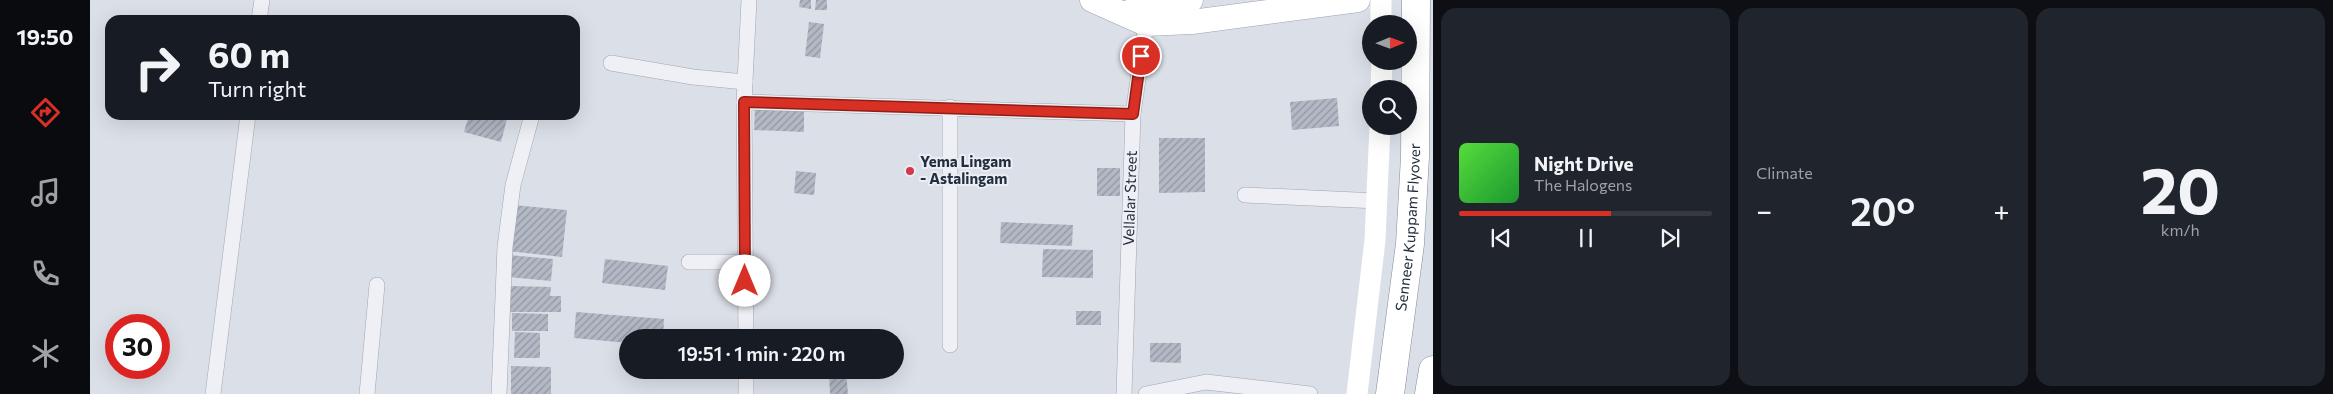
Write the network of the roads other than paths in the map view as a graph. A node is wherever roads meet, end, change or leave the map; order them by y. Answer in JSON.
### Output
{"nodes":[{"id":1,"x":262,"y":0,"type":"edge"},
{"id":2,"x":749,"y":0,"type":"edge"},
{"id":3,"x":1092,"y":0,"type":"edge"},
{"id":4,"x":1191,"y":0,"type":"edge"},
{"id":5,"x":1358,"y":0,"type":"edge"},
{"id":6,"x":1381,"y":0,"type":"edge"},
{"id":7,"x":1416,"y":0,"type":"edge"},
{"id":8,"x":1147,"y":14,"type":"junction"},
{"id":9,"x":260,"y":15,"type":"edge"},
{"id":10,"x":1381,"y":15,"type":"edge"},
{"id":11,"x":611,"y":64,"type":"dead end"},
{"id":12,"x":745,"y":82,"type":"junction"},
{"id":13,"x":744,"y":102,"type":"junction"},
{"id":14,"x":950,"y":107,"type":"junction"},
{"id":15,"x":1133,"y":114,"type":"junction"},
{"id":16,"x":247,"y":120,"type":"edge"},
{"id":17,"x":531,"y":120,"type":"edge"},
{"id":18,"x":1380,"y":135,"type":"edge"},
{"id":19,"x":1245,"y":195,"type":"dead end"},
{"id":20,"x":1378,"y":201,"type":"junction"},
{"id":21,"x":689,"y":262,"type":"dead end"},
{"id":22,"x":745,"y":262,"type":"junction"},
{"id":23,"x":377,"y":285,"type":"dead end"},
{"id":24,"x":746,"y":329,"type":"edge"},
{"id":25,"x":950,"y":345,"type":"dead end"},
{"id":26,"x":1433,"y":370,"type":"edge"},
{"id":27,"x":746,"y":379,"type":"edge"},
{"id":28,"x":213,"y":394,"type":"edge"},
{"id":29,"x":367,"y":394,"type":"edge"},
{"id":30,"x":499,"y":394,"type":"edge"},
{"id":31,"x":746,"y":394,"type":"edge"},
{"id":32,"x":1124,"y":394,"type":"edge"},
{"id":33,"x":1146,"y":394,"type":"edge"},
{"id":34,"x":1310,"y":394,"type":"edge"},
{"id":35,"x":1357,"y":394,"type":"edge"},
{"id":36,"x":1390,"y":394,"type":"edge"},
{"id":37,"x":1429,"y":394,"type":"edge"}],
"edges":[{"from":1,"to":9,"type":"street"},
{"from":2,"to":12,"type":"street"},
{"from":3,"to":8,"type":"main road"},
{"from":4,"to":8,"type":"main road"},
{"from":5,"to":8,"type":"main road"},
{"from":6,"to":10,"type":"street"},
{"from":7,"to":36,"type":"highway","name":"Senneer Kuppam Flyover"},
{"from":8,"to":15,"type":"street","name":"Vellalar Street"},
{"from":11,"to":12,"type":"street"},
{"from":12,"to":13,"type":"street"},
{"from":13,"to":14,"type":"street"},
{"from":13,"to":22,"type":"street"},
{"from":14,"to":15,"type":"street"},
{"from":14,"to":25,"type":"street"},
{"from":15,"to":32,"type":"street","name":"Vellalar Street"},
{"from":16,"to":28,"type":"street"},
{"from":17,"to":30,"type":"street"},
{"from":18,"to":20,"type":"street"},
{"from":19,"to":20,"type":"street"},
{"from":20,"to":35,"type":"street"},
{"from":21,"to":22,"type":"street"},
{"from":22,"to":24,"type":"street"},
{"from":23,"to":29,"type":"street"},
{"from":26,"to":37,"type":"highway"},
{"from":27,"to":31,"type":"street"},
{"from":33,"to":34,"type":"street"}]}
